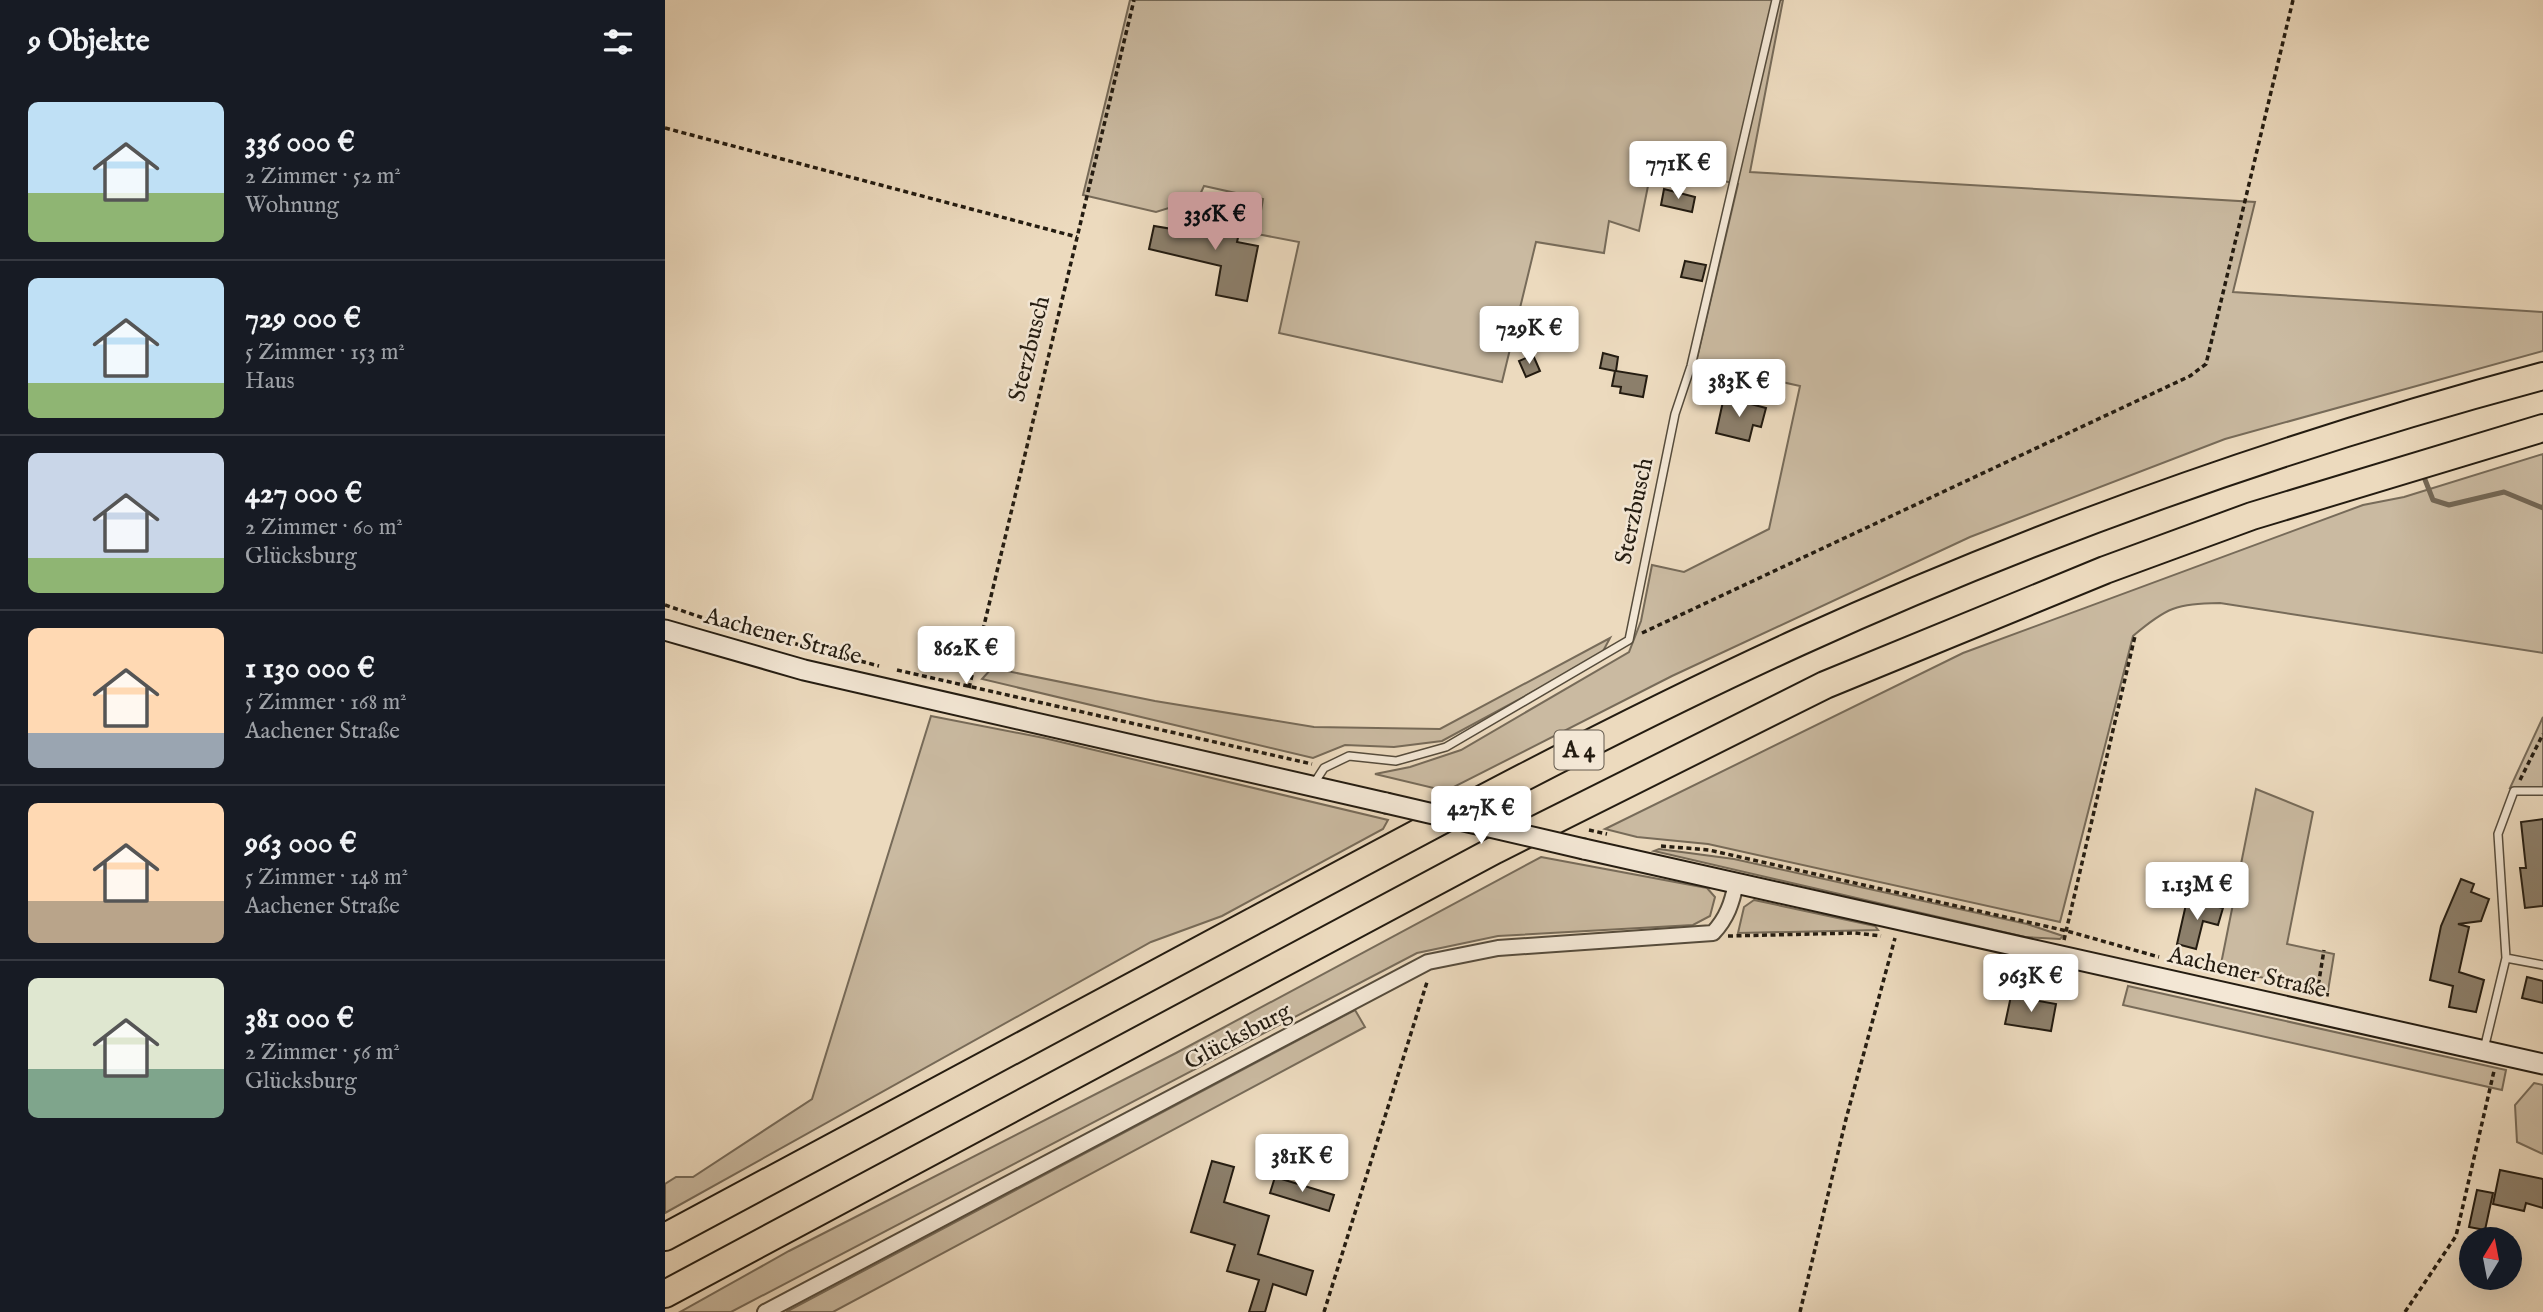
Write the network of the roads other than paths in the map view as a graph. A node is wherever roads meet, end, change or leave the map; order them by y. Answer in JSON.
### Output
{"nodes":[{"id":1,"x":1776,"y":0,"type":"edge"},
{"id":2,"x":2543,"y":376,"type":"edge"},
{"id":3,"x":2543,"y":428,"type":"edge"},
{"id":4,"x":665,"y":630,"type":"edge"},
{"id":5,"x":1313,"y":786,"type":"junction"},
{"id":6,"x":2543,"y":791,"type":"edge"},
{"id":7,"x":1736,"y":883,"type":"junction"},
{"id":8,"x":2506,"y":958,"type":"junction"},
{"id":9,"x":2543,"y":965,"type":"edge"},
{"id":10,"x":2491,"y":1053,"type":"junction"},
{"id":11,"x":2543,"y":1065,"type":"edge"},
{"id":12,"x":665,"y":1237,"type":"edge"},
{"id":13,"x":665,"y":1294,"type":"edge"},
{"id":14,"x":765,"y":1312,"type":"edge"}],
"edges":[{"from":1,"to":5,"type":"lane","name":"Sterzbusch"},
{"from":2,"to":12,"type":"highway","number":"A 4"},
{"from":3,"to":13,"type":"highway","number":"A 4"},
{"from":4,"to":5,"type":"main road","name":"Aachener Straße"},
{"from":5,"to":7,"type":"main road","name":"Aachener Straße","bridge":true},
{"from":6,"to":8,"type":"lane"},
{"from":7,"to":10,"type":"main road","name":"Aachener Straße"},
{"from":7,"to":14,"type":"street","name":"Glücksburg"},
{"from":8,"to":9,"type":"lane"},
{"from":8,"to":10,"type":"lane"},
{"from":10,"to":11,"type":"main road","name":"Aachener Straße"}]}
